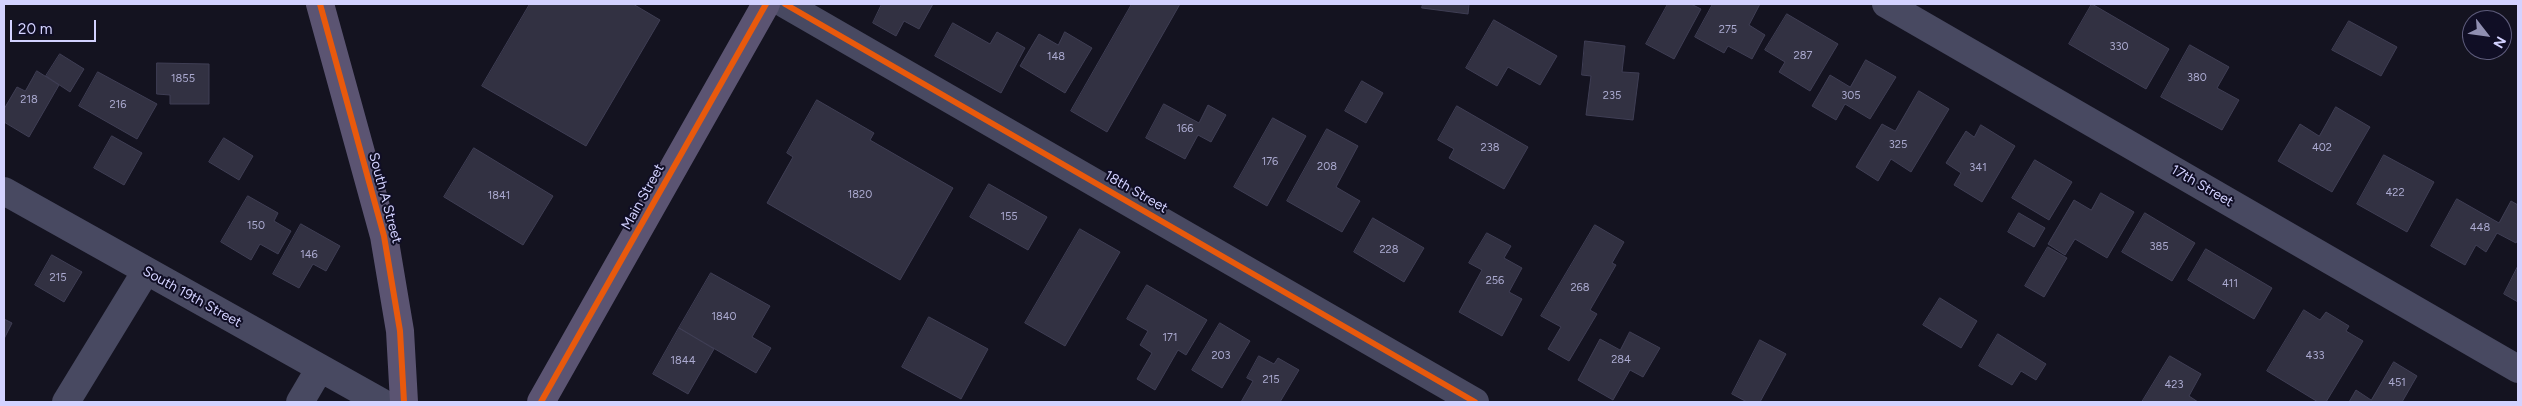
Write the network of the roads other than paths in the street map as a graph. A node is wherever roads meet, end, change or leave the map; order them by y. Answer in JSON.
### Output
{"nodes":[{"id":1,"x":320,"y":4,"type":"edge"},
{"id":2,"x":766,"y":4,"type":"edge"},
{"id":3,"x":785,"y":4,"type":"edge"},
{"id":4,"x":1886,"y":4,"type":"edge"},
{"id":5,"x":4,"y":191,"type":"edge"},
{"id":6,"x":146,"y":270,"type":"junction"},
{"id":7,"x":320,"y":368,"type":"junction"},
{"id":8,"x":2518,"y":369,"type":"edge"},
{"id":9,"x":66,"y":402,"type":"edge"},
{"id":10,"x":300,"y":402,"type":"edge"},
{"id":11,"x":381,"y":402,"type":"edge"},
{"id":12,"x":404,"y":402,"type":"edge"},
{"id":13,"x":541,"y":402,"type":"edge"},
{"id":14,"x":1475,"y":402,"type":"edge"}],
"edges":[{"from":1,"to":12,"type":"main road","name":"South A Street"},
{"from":2,"to":13,"type":"main road","name":"Main Street"},
{"from":3,"to":14,"type":"street","name":"18th Street"},
{"from":4,"to":8,"type":"street","name":"17th Street"},
{"from":5,"to":6,"type":"street","name":"South 19th Street"},
{"from":6,"to":7,"type":"street","name":"South 19th Street"},
{"from":6,"to":9,"type":"street"},
{"from":7,"to":10,"type":"street"},
{"from":7,"to":11,"type":"street","name":"South 19th Street"}]}
